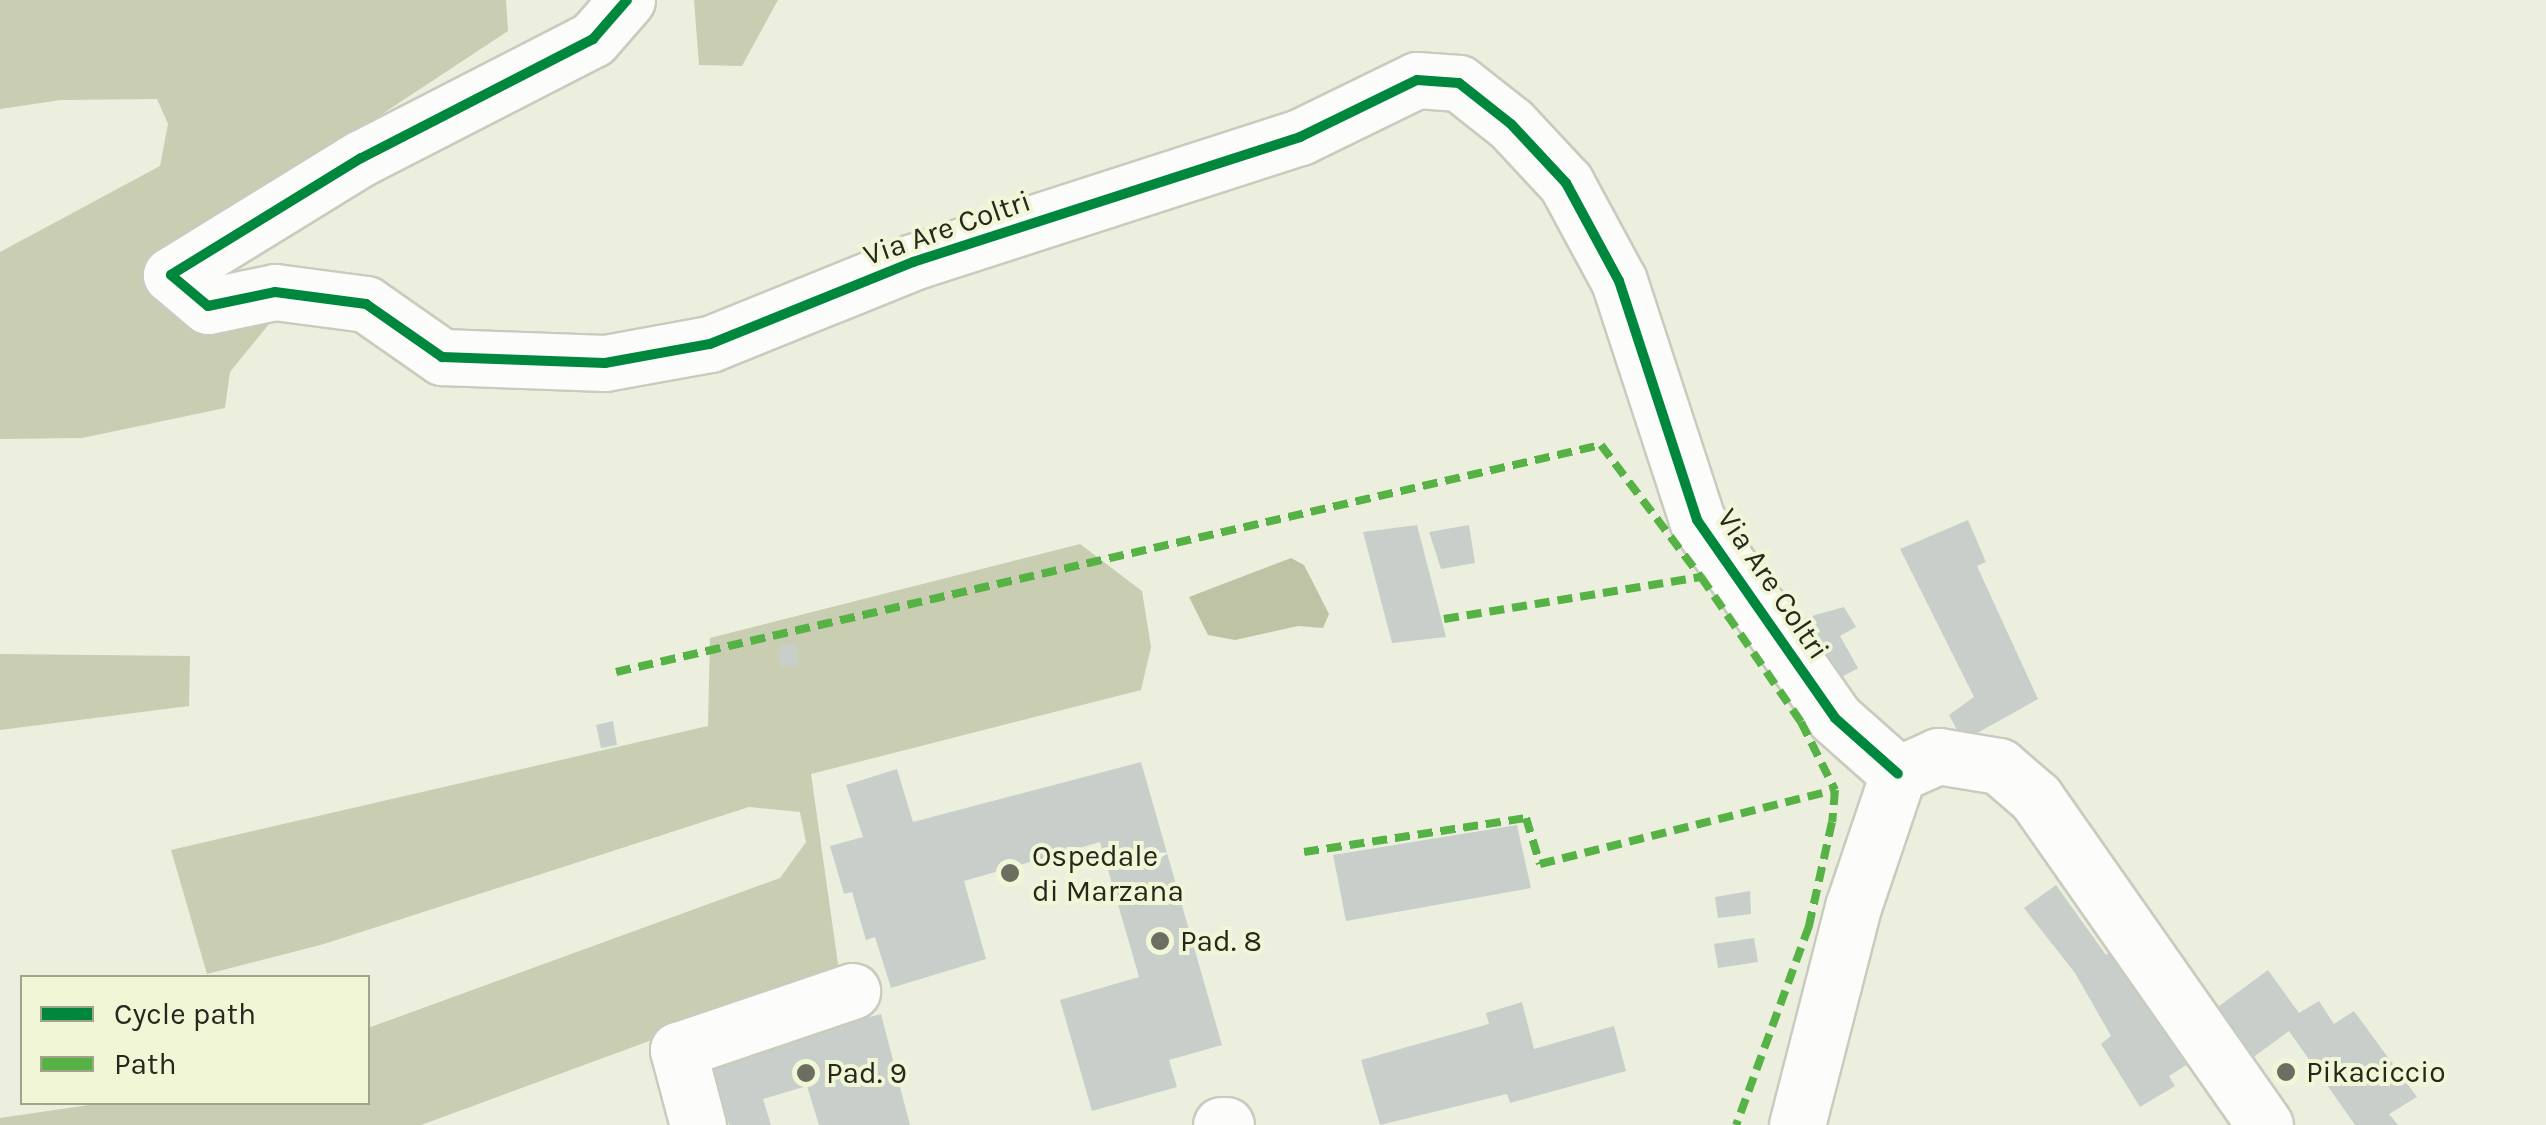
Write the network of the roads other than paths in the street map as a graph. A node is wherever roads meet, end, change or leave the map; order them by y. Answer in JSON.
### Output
{"nodes":[{"id":1,"x":627,"y":0,"type":"edge"},
{"id":2,"x":1898,"y":774,"type":"junction"},
{"id":3,"x":852,"y":990,"type":"dead end"},
{"id":4,"x":2258,"y":1114,"type":"edge"},
{"id":5,"x":698,"y":1125,"type":"edge"},
{"id":6,"x":1798,"y":1125,"type":"edge"}],
"edges":[{"from":1,"to":2,"type":"street","name":"Via Are Coltri"},
{"from":2,"to":4,"type":"street"},
{"from":2,"to":6,"type":"street"},
{"from":3,"to":5,"type":"street"}]}
